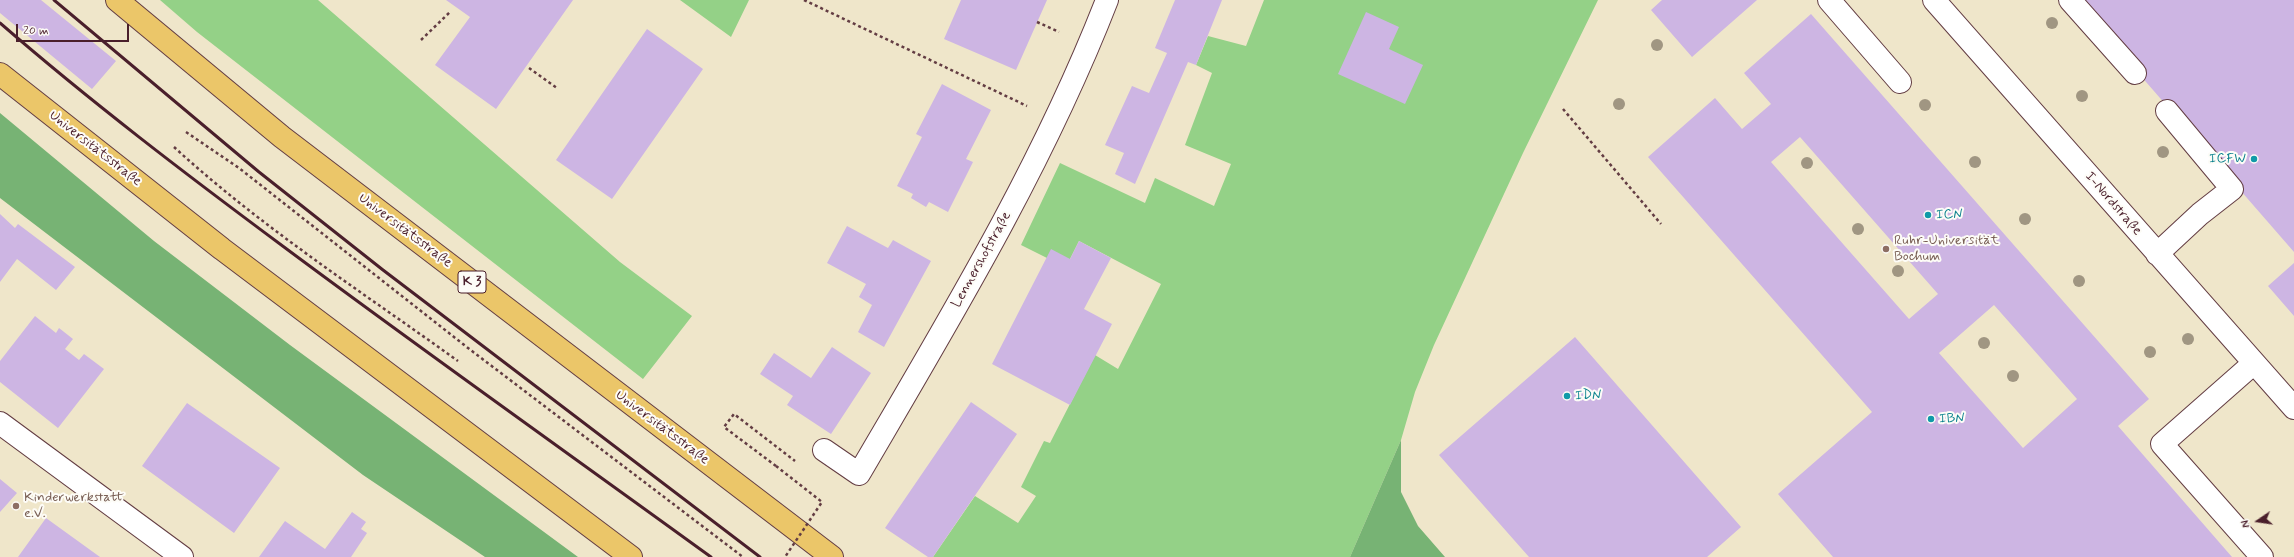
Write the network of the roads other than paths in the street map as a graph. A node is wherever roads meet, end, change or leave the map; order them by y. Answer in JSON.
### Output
{"nodes":[{"id":1,"x":117,"y":0,"type":"edge"},
{"id":2,"x":1107,"y":0,"type":"edge"},
{"id":3,"x":1829,"y":0,"type":"edge"},
{"id":4,"x":1934,"y":0,"type":"edge"},
{"id":5,"x":2070,"y":0,"type":"edge"},
{"id":6,"x":2135,"y":73,"type":"dead end"},
{"id":7,"x":0,"y":74,"type":"edge"},
{"id":8,"x":1900,"y":82,"type":"dead end"},
{"id":9,"x":2167,"y":111,"type":"dead end"},
{"id":10,"x":2157,"y":254,"type":"junction"},
{"id":11,"x":2254,"y":363,"type":"junction"},
{"id":12,"x":2294,"y":408,"type":"edge"},
{"id":13,"x":0,"y":423,"type":"edge"},
{"id":14,"x":824,"y":450,"type":"dead end"},
{"id":15,"x":182,"y":557,"type":"edge"},
{"id":16,"x":630,"y":557,"type":"edge"},
{"id":17,"x":832,"y":557,"type":"edge"},
{"id":18,"x":2262,"y":557,"type":"edge"}],
"edges":[{"from":1,"to":17,"type":"highway","name":"Universitätsstraße","number":"K 3"},
{"from":2,"to":14,"type":"street","name":"Lennershofstraße"},
{"from":3,"to":8,"type":"street"},
{"from":4,"to":10,"type":"street","name":"I-Nordstraße"},
{"from":5,"to":6,"type":"street"},
{"from":7,"to":16,"type":"highway","name":"Universitätsstraße"},
{"from":9,"to":10,"type":"street"},
{"from":10,"to":11,"type":"street","name":"I-Nordstraße"},
{"from":11,"to":12,"type":"street","name":"I-Nordstraße"},
{"from":11,"to":18,"type":"street"},
{"from":13,"to":15,"type":"street"}]}
